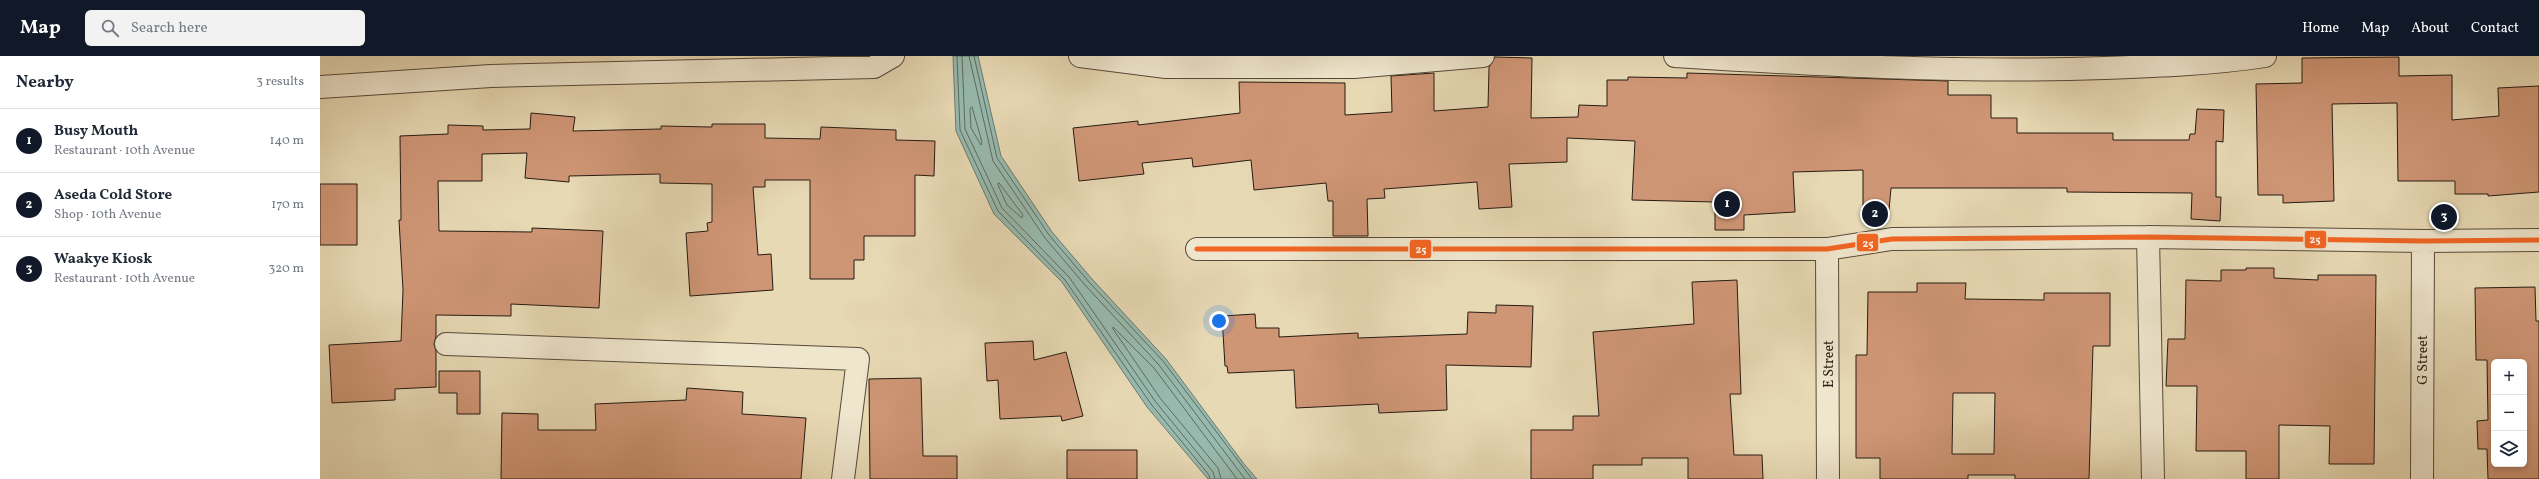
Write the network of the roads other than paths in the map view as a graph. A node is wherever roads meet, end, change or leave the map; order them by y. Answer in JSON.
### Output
{"nodes":[{"id":1,"x":893,"y":56,"type":"edge"},
{"id":2,"x":1080,"y":56,"type":"edge"},
{"id":3,"x":1483,"y":56,"type":"edge"},
{"id":4,"x":1675,"y":56,"type":"edge"},
{"id":5,"x":2265,"y":56,"type":"edge"},
{"id":6,"x":320,"y":87,"type":"edge"},
{"id":7,"x":2148,"y":237,"type":"junction"},
{"id":8,"x":2539,"y":240,"type":"edge"},
{"id":9,"x":2423,"y":241,"type":"junction"},
{"id":10,"x":1197,"y":249,"type":"dead end"},
{"id":11,"x":1827,"y":249,"type":"junction"},
{"id":12,"x":446,"y":344,"type":"dead end"},
{"id":13,"x":843,"y":479,"type":"edge"},
{"id":14,"x":1828,"y":479,"type":"edge"},
{"id":15,"x":2153,"y":479,"type":"edge"},
{"id":16,"x":2422,"y":479,"type":"edge"}],
"edges":[{"from":1,"to":6,"type":"street"},
{"from":2,"to":3,"type":"street"},
{"from":4,"to":5,"type":"street"},
{"from":7,"to":9,"type":"street"},
{"from":7,"to":11,"type":"street"},
{"from":7,"to":15,"type":"street"},
{"from":8,"to":9,"type":"street"},
{"from":9,"to":16,"type":"street","name":"G Street"},
{"from":10,"to":11,"type":"street"},
{"from":11,"to":14,"type":"street","name":"E Street"},
{"from":12,"to":13,"type":"street"}]}
